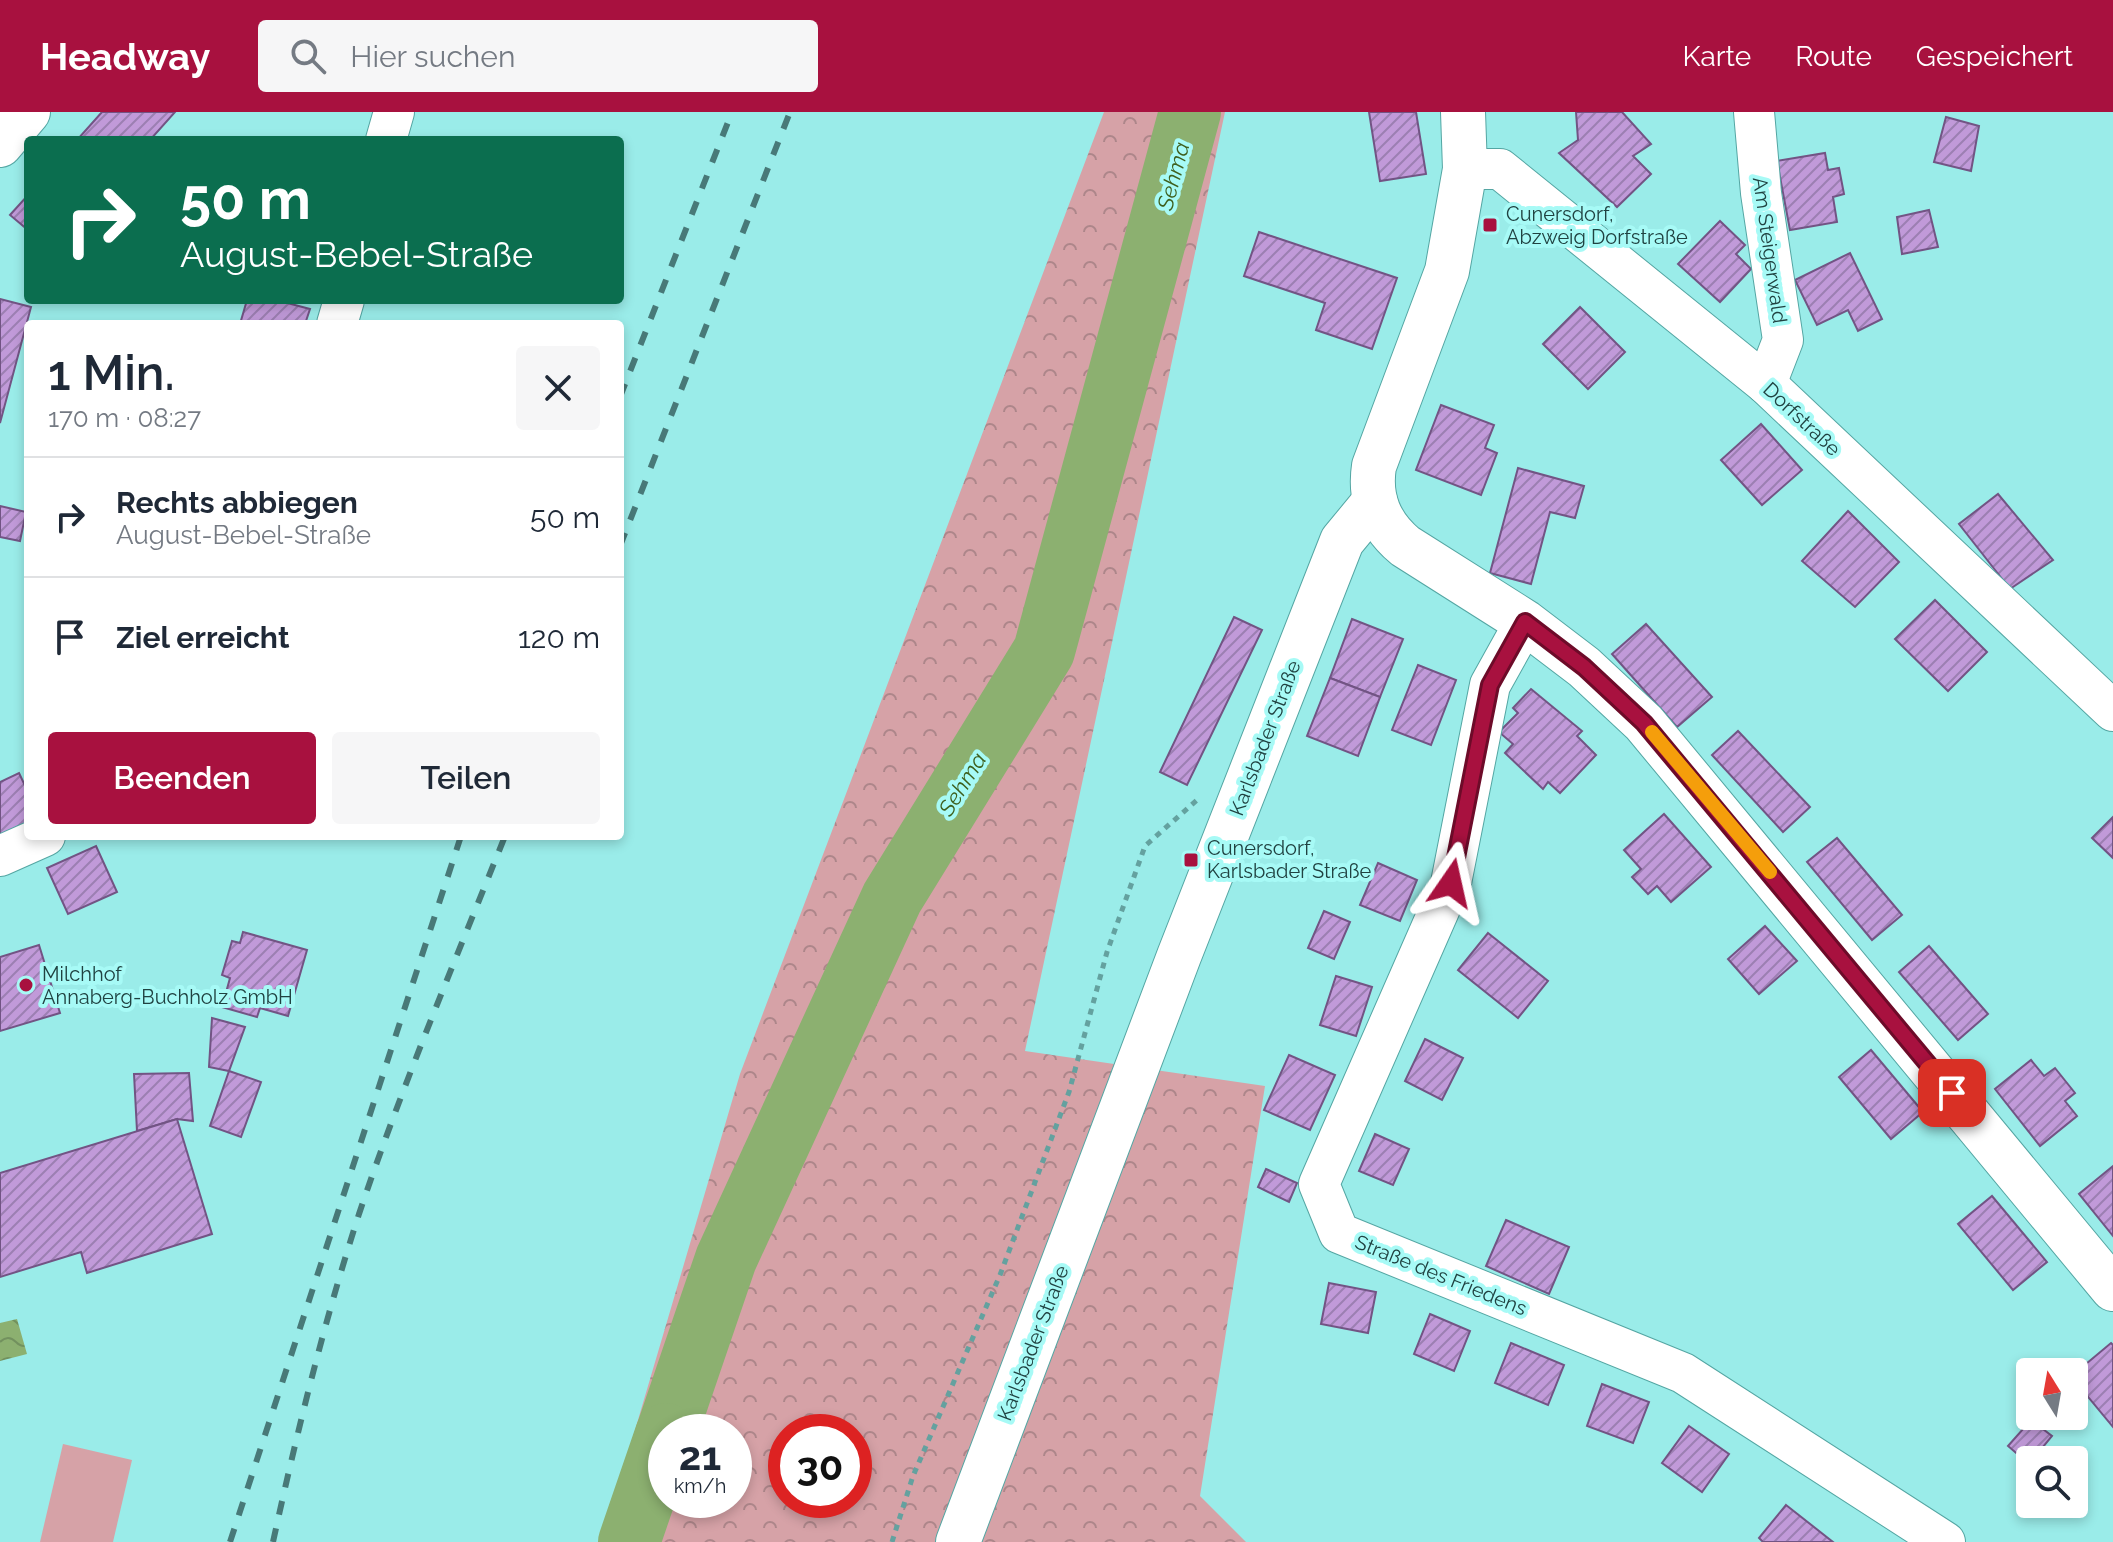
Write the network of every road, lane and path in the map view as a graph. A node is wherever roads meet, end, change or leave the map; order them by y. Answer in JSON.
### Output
{"nodes":[{"id":1,"x":28,"y":112,"type":"edge"},
{"id":2,"x":394,"y":112,"type":"edge"},
{"id":3,"x":1463,"y":112,"type":"edge"},
{"id":4,"x":1754,"y":112,"type":"edge"},
{"id":5,"x":387,"y":136,"type":"edge"},
{"id":6,"x":0,"y":145,"type":"edge"},
{"id":7,"x":1465,"y":169,"type":"junction"},
{"id":8,"x":1766,"y":384,"type":"junction"},
{"id":9,"x":1375,"y":501,"type":"junction"},
{"id":10,"x":1525,"y":622,"type":"junction"},
{"id":11,"x":2113,"y":711,"type":"edge"},
{"id":12,"x":1199,"y":798,"type":"dead end"},
{"id":13,"x":36,"y":840,"type":"edge"},
{"id":14,"x":0,"y":856,"type":"edge"},
{"id":15,"x":2113,"y":1289,"type":"edge"},
{"id":16,"x":892,"y":1542,"type":"edge"},
{"id":17,"x":958,"y":1542,"type":"edge"},
{"id":18,"x":1945,"y":1542,"type":"edge"}],
"edges":[{"from":1,"to":6,"type":"main road"},
{"from":2,"to":5,"type":"street"},
{"from":3,"to":7,"type":"main road"},
{"from":4,"to":8,"type":"street","name":"Am Steigerwald"},
{"from":7,"to":8,"type":"street","name":"Dorfstraße"},
{"from":7,"to":9,"type":"main road"},
{"from":8,"to":11,"type":"street","name":"Dorfstraße"},
{"from":9,"to":10,"type":"main road"},
{"from":9,"to":17,"type":"main road","name":"Karlsbader Straße"},
{"from":10,"to":15,"type":"main road"},
{"from":10,"to":18,"type":"street","name":"Straße des Friedens"},
{"from":12,"to":16,"type":"path"},
{"from":13,"to":14,"type":"street"}]}
